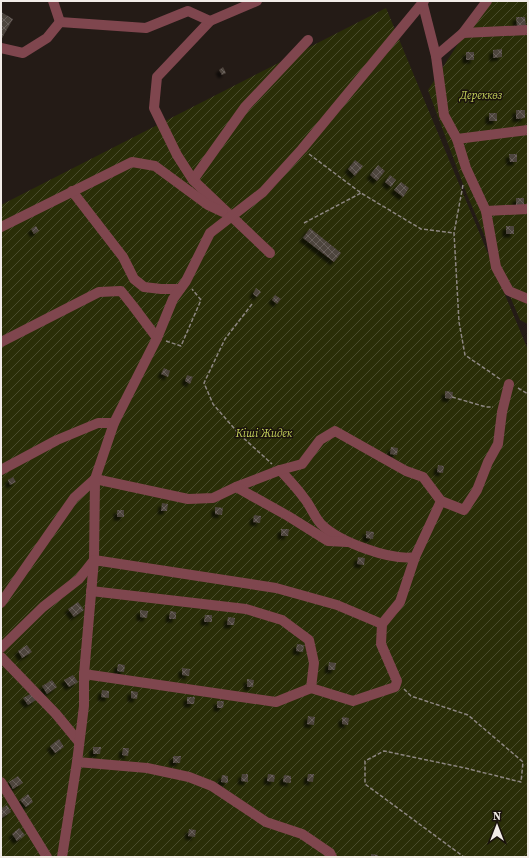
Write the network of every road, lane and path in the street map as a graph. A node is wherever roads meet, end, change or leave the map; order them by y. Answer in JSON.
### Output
{"nodes":[{"id":1,"x":53,"y":1,"type":"edge"},
{"id":2,"x":257,"y":1,"type":"edge"},
{"id":3,"x":422,"y":1,"type":"edge"},
{"id":4,"x":487,"y":1,"type":"edge"},
{"id":5,"x":210,"y":21,"type":"junction"},
{"id":6,"x":60,"y":22,"type":"junction"},
{"id":7,"x":528,"y":30,"type":"edge"},
{"id":8,"x":463,"y":33,"type":"junction"},
{"id":9,"x":308,"y":40,"type":"dead end"},
{"id":10,"x":1,"y":48,"type":"edge"},
{"id":11,"x":436,"y":56,"type":"junction"},
{"id":12,"x":528,"y":130,"type":"edge"},
{"id":13,"x":458,"y":139,"type":"junction"},
{"id":14,"x":302,"y":149,"type":"junction"},
{"id":15,"x":466,"y":168,"type":"junction"},
{"id":16,"x":193,"y":180,"type":"junction"},
{"id":17,"x":72,"y":191,"type":"junction"},
{"id":18,"x":361,"y":193,"type":"junction"},
{"id":19,"x":528,"y":209,"type":"edge"},
{"id":20,"x":486,"y":211,"type":"junction"},
{"id":21,"x":232,"y":216,"type":"junction"},
{"id":22,"x":304,"y":223,"type":"dead end"},
{"id":23,"x":1,"y":228,"type":"edge"},
{"id":24,"x":454,"y":233,"type":"junction"},
{"id":25,"x":270,"y":252,"type":"dead end"},
{"id":26,"x":183,"y":285,"type":"junction"},
{"id":27,"x":528,"y":299,"type":"edge"},
{"id":28,"x":252,"y":304,"type":"dead end"},
{"id":29,"x":157,"y":338,"type":"junction"},
{"id":30,"x":1,"y":342,"type":"edge"},
{"id":31,"x":509,"y":384,"type":"junction"},
{"id":32,"x":528,"y":394,"type":"edge"},
{"id":33,"x":452,"y":397,"type":"dead end"},
{"id":34,"x":503,"y":407,"type":"junction"},
{"id":35,"x":114,"y":424,"type":"junction"},
{"id":36,"x":1,"y":470,"type":"edge"},
{"id":37,"x":280,"y":470,"type":"junction"},
{"id":38,"x":95,"y":479,"type":"junction"},
{"id":39,"x":236,"y":487,"type":"junction"},
{"id":40,"x":441,"y":501,"type":"junction"},
{"id":41,"x":348,"y":542,"type":"junction"},
{"id":42,"x":415,"y":557,"type":"junction"},
{"id":43,"x":94,"y":560,"type":"junction"},
{"id":44,"x":91,"y":591,"type":"junction"},
{"id":45,"x":2,"y":599,"type":"edge"},
{"id":46,"x":382,"y":624,"type":"junction"},
{"id":47,"x":1,"y":648,"type":"edge"},
{"id":48,"x":1,"y":657,"type":"edge"},
{"id":49,"x":84,"y":674,"type":"junction"},
{"id":50,"x":397,"y":682,"type":"junction"},
{"id":51,"x":311,"y":688,"type":"junction"},
{"id":52,"x":79,"y":742,"type":"junction"},
{"id":53,"x":77,"y":762,"type":"junction"},
{"id":54,"x":1,"y":782,"type":"edge"},
{"id":55,"x":47,"y":857,"type":"edge"},
{"id":56,"x":62,"y":857,"type":"edge"},
{"id":57,"x":332,"y":857,"type":"edge"},
{"id":58,"x":464,"y":857,"type":"edge"}],
"edges":[{"from":1,"to":6,"type":"street"},
{"from":2,"to":5,"type":"street"},
{"from":3,"to":11,"type":"street"},
{"from":3,"to":14,"type":"street"},
{"from":4,"to":8,"type":"street"},
{"from":5,"to":6,"type":"street"},
{"from":5,"to":16,"type":"street"},
{"from":6,"to":10,"type":"street"},
{"from":7,"to":8,"type":"street"},
{"from":8,"to":11,"type":"street"},
{"from":9,"to":16,"type":"street"},
{"from":11,"to":13,"type":"street"},
{"from":12,"to":13,"type":"street"},
{"from":13,"to":15,"type":"street"},
{"from":14,"to":18,"type":"path"},
{"from":14,"to":21,"type":"street"},
{"from":15,"to":20,"type":"street"},
{"from":15,"to":24,"type":"path"},
{"from":16,"to":21,"type":"street"},
{"from":17,"to":21,"type":"street"},
{"from":17,"to":23,"type":"street"},
{"from":17,"to":26,"type":"street"},
{"from":18,"to":22,"type":"path"},
{"from":18,"to":24,"type":"path"},
{"from":19,"to":20,"type":"street"},
{"from":20,"to":27,"type":"street"},
{"from":21,"to":25,"type":"street"},
{"from":21,"to":26,"type":"street"},
{"from":24,"to":31,"type":"path"},
{"from":26,"to":29,"type":"street"},
{"from":26,"to":29,"type":"path"},
{"from":28,"to":37,"type":"path"},
{"from":29,"to":30,"type":"street"},
{"from":29,"to":35,"type":"street"},
{"from":31,"to":32,"type":"path"},
{"from":31,"to":34,"type":"street"},
{"from":33,"to":34,"type":"path"},
{"from":34,"to":40,"type":"street"},
{"from":35,"to":36,"type":"street"},
{"from":35,"to":38,"type":"street"},
{"from":37,"to":39,"type":"street"},
{"from":37,"to":40,"type":"street"},
{"from":37,"to":41,"type":"street"},
{"from":38,"to":39,"type":"street"},
{"from":38,"to":43,"type":"street"},
{"from":38,"to":45,"type":"street"},
{"from":39,"to":41,"type":"street"},
{"from":40,"to":42,"type":"street"},
{"from":41,"to":42,"type":"street"},
{"from":42,"to":46,"type":"street"},
{"from":43,"to":44,"type":"street"},
{"from":43,"to":46,"type":"street"},
{"from":43,"to":47,"type":"street"},
{"from":44,"to":49,"type":"street"},
{"from":44,"to":51,"type":"street"},
{"from":46,"to":50,"type":"street"},
{"from":48,"to":52,"type":"street"},
{"from":49,"to":51,"type":"street"},
{"from":49,"to":52,"type":"street"},
{"from":50,"to":51,"type":"street"},
{"from":50,"to":58,"type":"path"},
{"from":52,"to":53,"type":"street"},
{"from":53,"to":56,"type":"street"},
{"from":53,"to":57,"type":"street"},
{"from":54,"to":55,"type":"street"}]}
